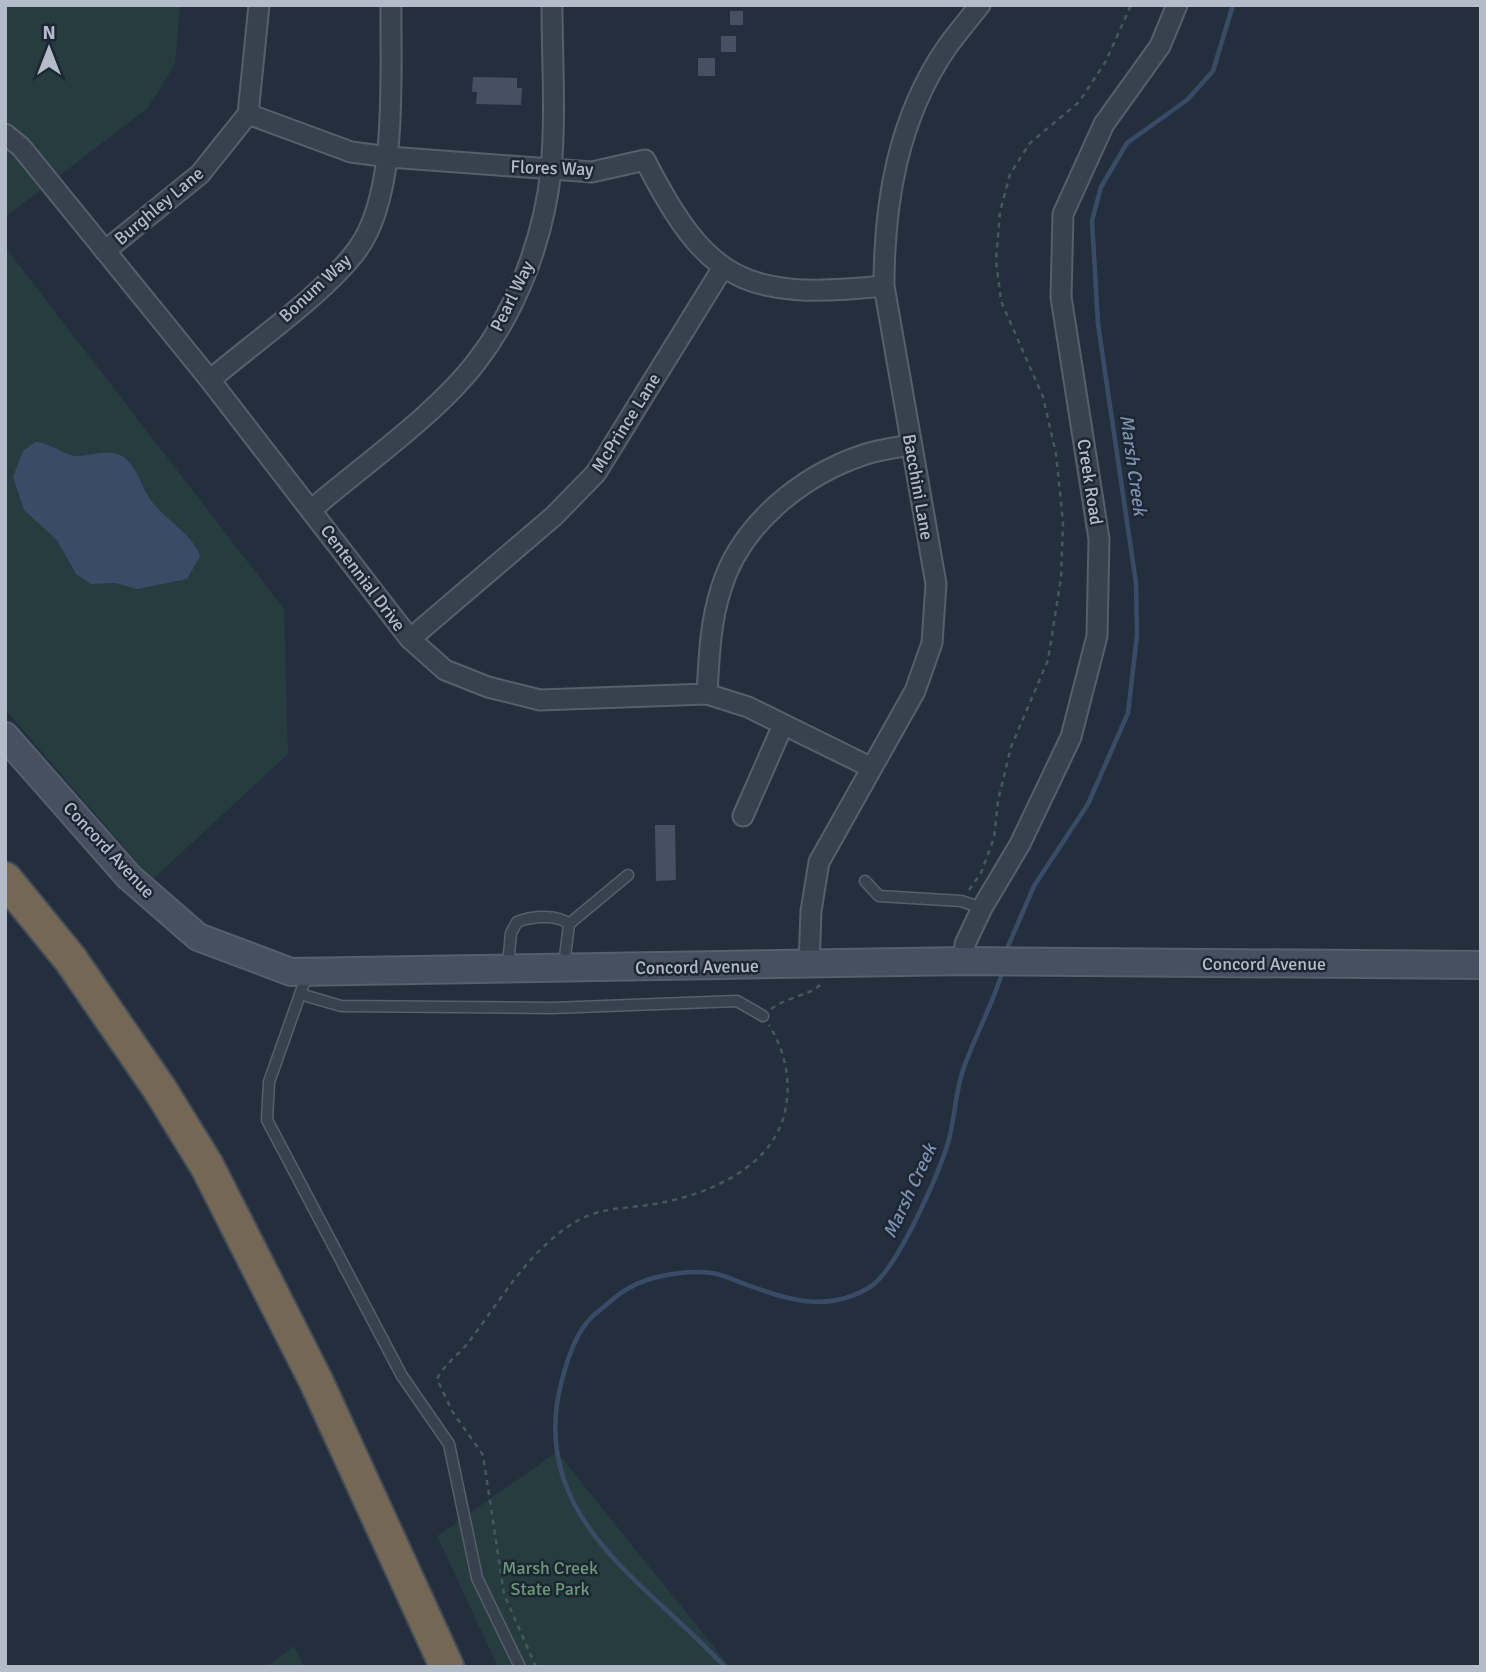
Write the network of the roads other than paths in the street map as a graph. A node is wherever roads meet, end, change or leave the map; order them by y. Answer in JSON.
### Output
{"nodes":[{"id":1,"x":259,"y":5,"type":"edge"},
{"id":2,"x":391,"y":5,"type":"edge"},
{"id":3,"x":552,"y":5,"type":"edge"},
{"id":4,"x":980,"y":5,"type":"edge"},
{"id":5,"x":1177,"y":5,"type":"edge"},
{"id":6,"x":248,"y":114,"type":"junction"},
{"id":7,"x":5,"y":134,"type":"edge"},
{"id":8,"x":389,"y":157,"type":"junction"},
{"id":9,"x":551,"y":170,"type":"junction"},
{"id":10,"x":105,"y":251,"type":"junction"},
{"id":11,"x":722,"y":269,"type":"junction"},
{"id":12,"x":884,"y":286,"type":"junction"},
{"id":13,"x":210,"y":380,"type":"junction"},
{"id":14,"x":910,"y":445,"type":"junction"},
{"id":15,"x":311,"y":509,"type":"junction"},
{"id":16,"x":410,"y":639,"type":"junction"},
{"id":17,"x":707,"y":694,"type":"junction"},
{"id":18,"x":783,"y":726,"type":"junction"},
{"id":19,"x":5,"y":736,"type":"edge"},
{"id":20,"x":870,"y":767,"type":"junction"},
{"id":21,"x":743,"y":816,"type":"dead end"},
{"id":22,"x":628,"y":875,"type":"dead end"},
{"id":23,"x":5,"y":879,"type":"edge"},
{"id":24,"x":865,"y":881,"type":"dead end"},
{"id":25,"x":982,"y":908,"type":"junction"},
{"id":26,"x":569,"y":924,"type":"junction"},
{"id":27,"x":965,"y":961,"type":"junction"},
{"id":28,"x":1481,"y":965,"type":"edge"},
{"id":29,"x":564,"y":968,"type":"junction"},
{"id":30,"x":507,"y":969,"type":"junction"},
{"id":31,"x":817,"y":972,"type":"junction"},
{"id":32,"x":304,"y":983,"type":"junction"},
{"id":33,"x":763,"y":1016,"type":"road end"},
{"id":34,"x":447,"y":1667,"type":"edge"},
{"id":35,"x":520,"y":1667,"type":"edge"}],
"edges":[{"from":1,"to":6,"type":"street"},
{"from":2,"to":8,"type":"street","name":"Bonum Way"},
{"from":3,"to":9,"type":"street","name":"Pearl Way"},
{"from":4,"to":12,"type":"street","name":"Bacchini Lane"},
{"from":5,"to":25,"type":"street","name":"Creek Road"},
{"from":6,"to":8,"type":"street","name":"Flores Way"},
{"from":6,"to":10,"type":"street","name":"Burghley Lane"},
{"from":7,"to":10,"type":"street","name":"Centennial Drive"},
{"from":8,"to":9,"type":"street","name":"Flores Way"},
{"from":8,"to":13,"type":"street","name":"Bonum Way"},
{"from":9,"to":11,"type":"street","name":"Flores Way"},
{"from":9,"to":15,"type":"street","name":"Pearl Way"},
{"from":10,"to":13,"type":"street","name":"Centennial Drive"},
{"from":11,"to":12,"type":"street","name":"Flores Way"},
{"from":11,"to":16,"type":"street","name":"McPrince Lane"},
{"from":12,"to":14,"type":"street","name":"Bacchini Lane"},
{"from":13,"to":15,"type":"street","name":"Centennial Drive"},
{"from":14,"to":17,"type":"street"},
{"from":14,"to":20,"type":"street","name":"Bacchini Lane"},
{"from":15,"to":16,"type":"street","name":"Centennial Drive"},
{"from":16,"to":17,"type":"street","name":"Centennial Drive"},
{"from":17,"to":18,"type":"street","name":"Centennial Drive"},
{"from":18,"to":20,"type":"street","name":"Centennial Drive"},
{"from":18,"to":21,"type":"street"},
{"from":19,"to":32,"type":"street","name":"Concord Avenue"},
{"from":20,"to":31,"type":"street","name":"Bacchini Lane"},
{"from":22,"to":26,"type":"lane"},
{"from":23,"to":34,"type":"highway"},
{"from":24,"to":25,"type":"lane"},
{"from":25,"to":27,"type":"street","name":"Creek Road"},
{"from":26,"to":29,"type":"lane"},
{"from":26,"to":30,"type":"lane"},
{"from":27,"to":28,"type":"street","name":"Concord Avenue"},
{"from":27,"to":31,"type":"street","name":"Concord Avenue"},
{"from":29,"to":30,"type":"street","name":"Concord Avenue"},
{"from":29,"to":31,"type":"street","name":"Concord Avenue"},
{"from":30,"to":32,"type":"street","name":"Concord Avenue"},
{"from":32,"to":33,"type":"lane"},
{"from":32,"to":35,"type":"lane"}]}
